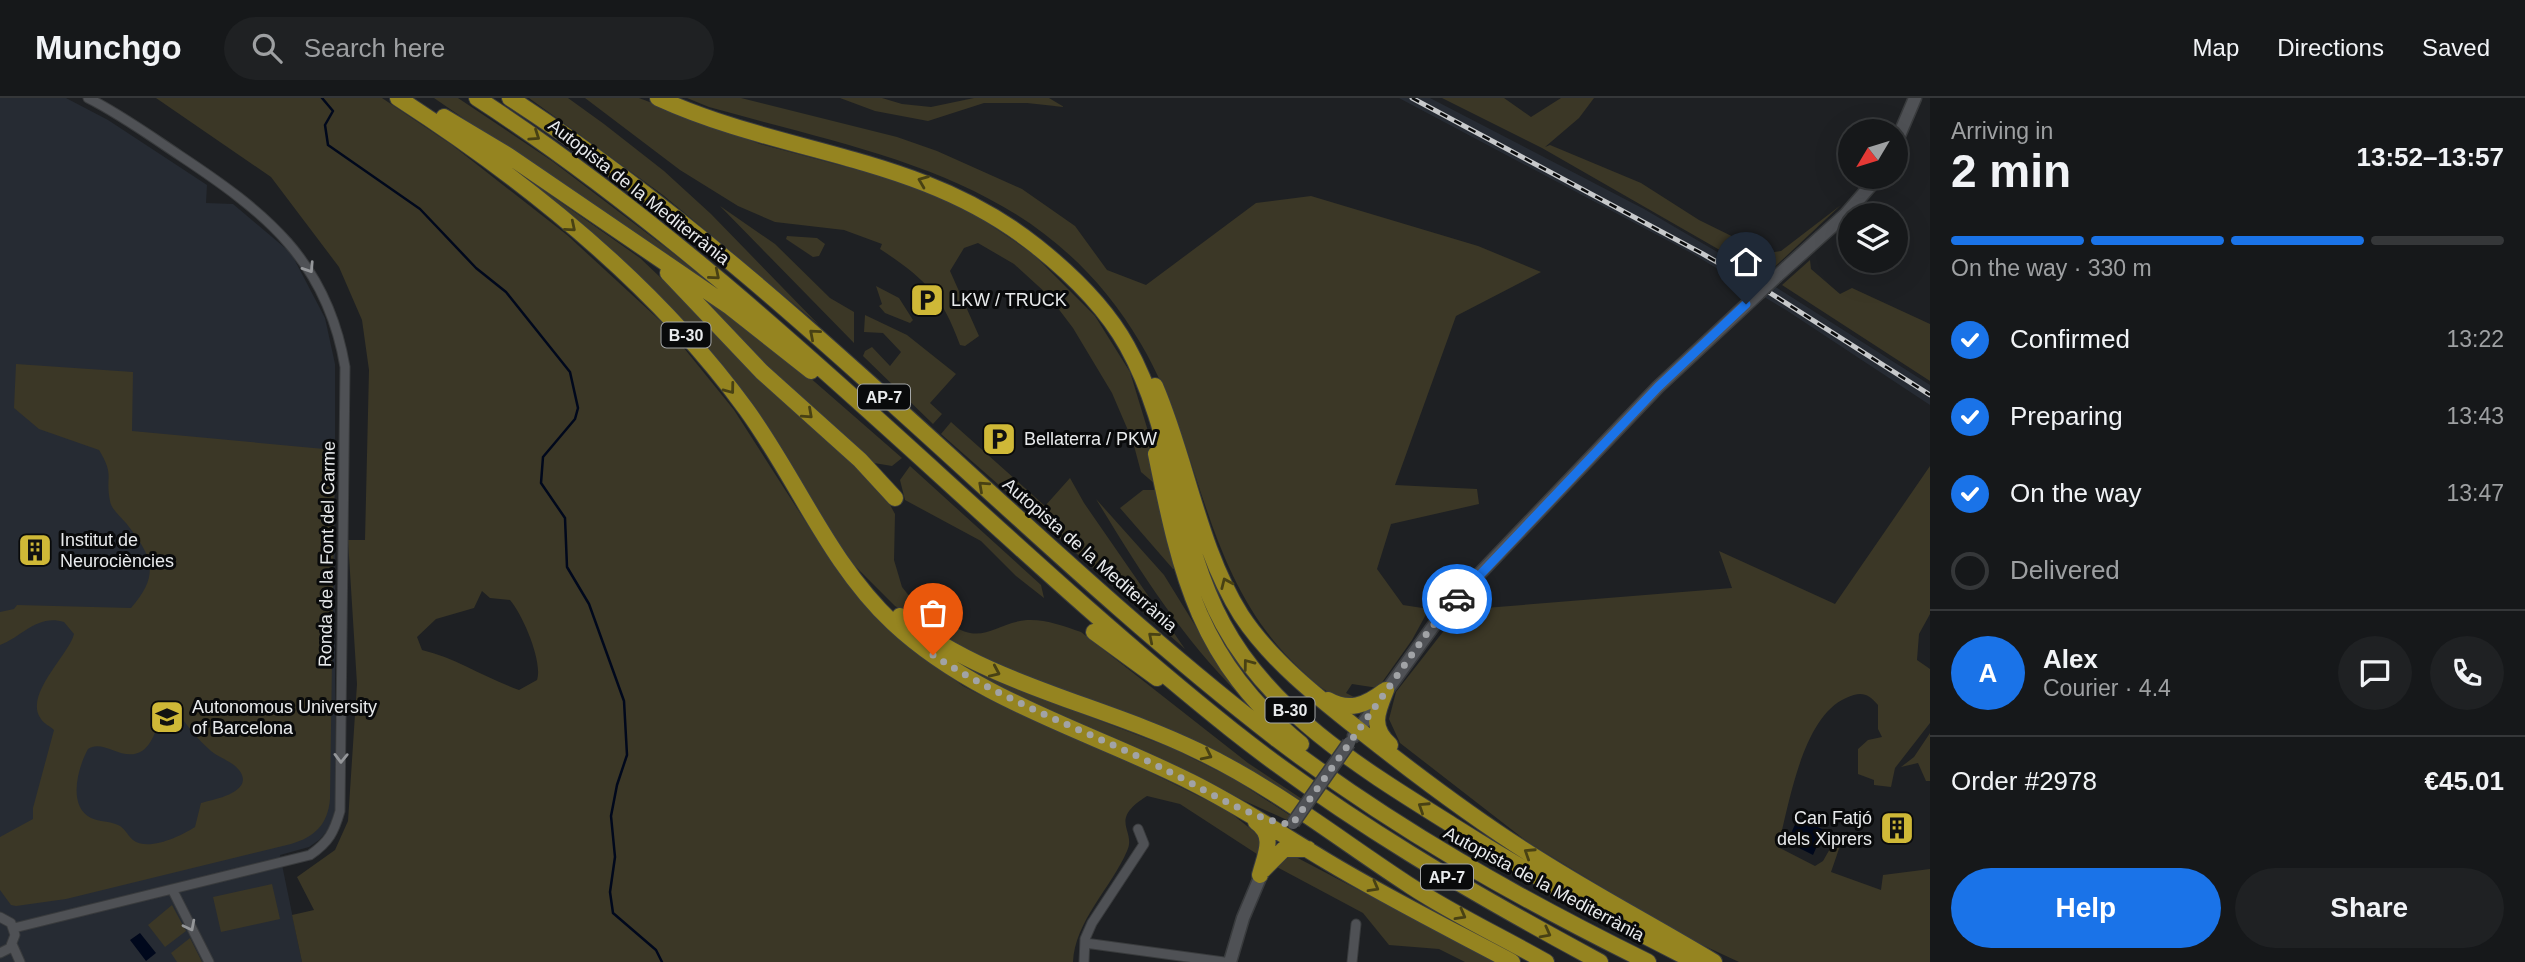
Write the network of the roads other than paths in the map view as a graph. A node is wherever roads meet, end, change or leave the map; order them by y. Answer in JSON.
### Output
{"nodes":[{"id":1,"x":88,"y":98,"type":"edge"},
{"id":2,"x":398,"y":98,"type":"edge"},
{"id":3,"x":412,"y":98,"type":"edge"},
{"id":4,"x":477,"y":98,"type":"edge"},
{"id":5,"x":510,"y":98,"type":"edge"},
{"id":6,"x":658,"y":98,"type":"edge"},
{"id":7,"x":1915,"y":98,"type":"edge"},
{"id":8,"x":1906,"y":119,"type":"edge"},
{"id":9,"x":1868,"y":189,"type":"edge"},
{"id":10,"x":618,"y":231,"type":"junction"},
{"id":11,"x":1036,"y":246,"type":"junction"},
{"id":12,"x":1080,"y":288,"type":"junction"},
{"id":13,"x":895,"y":498,"type":"dead end"},
{"id":14,"x":815,"y":520,"type":"junction"},
{"id":15,"x":1008,"y":537,"type":"junction"},
{"id":16,"x":1094,"y":632,"type":"dead end"},
{"id":17,"x":1312,"y":689,"type":"junction"},
{"id":18,"x":1386,"y":690,"type":"junction"},
{"id":19,"x":1338,"y":713,"type":"junction"},
{"id":20,"x":1231,"y":729,"type":"junction"},
{"id":21,"x":1359,"y":729,"type":"junction"},
{"id":22,"x":1349,"y":743,"type":"junction"},
{"id":23,"x":1429,"y":784,"type":"junction"},
{"id":24,"x":1223,"y":798,"type":"junction"},
{"id":25,"x":1464,"y":809,"type":"junction"},
{"id":26,"x":1138,"y":829,"type":"dead end"},
{"id":27,"x":1290,"y":829,"type":"junction"},
{"id":28,"x":1311,"y":851,"type":"junction"},
{"id":29,"x":1262,"y":872,"type":"junction"},
{"id":30,"x":172,"y":889,"type":"junction"},
{"id":31,"x":1504,"y":889,"type":"junction"},
{"id":32,"x":0,"y":917,"type":"edge"},
{"id":33,"x":1356,"y":924,"type":"dead end"},
{"id":34,"x":13,"y":928,"type":"junction"},
{"id":35,"x":1085,"y":943,"type":"junction"},
{"id":36,"x":12,"y":944,"type":"junction"},
{"id":37,"x":0,"y":955,"type":"edge"},
{"id":38,"x":6,"y":962,"type":"edge"},
{"id":39,"x":20,"y":962,"type":"edge"},
{"id":40,"x":209,"y":962,"type":"edge"},
{"id":41,"x":1084,"y":962,"type":"edge"},
{"id":42,"x":1224,"y":962,"type":"edge"},
{"id":43,"x":1230,"y":962,"type":"edge"},
{"id":44,"x":1352,"y":962,"type":"edge"},
{"id":45,"x":1512,"y":962,"type":"edge"},
{"id":46,"x":1546,"y":962,"type":"edge"},
{"id":47,"x":1600,"y":962,"type":"edge"},
{"id":48,"x":1648,"y":962,"type":"edge"},
{"id":49,"x":1696,"y":962,"type":"edge"},
{"id":50,"x":1714,"y":962,"type":"edge"}],
"edges":[{"from":1,"to":30,"type":"street","name":"Ronda de la Font del Carme","one_way":true},
{"from":2,"to":14,"type":"highway","number":"B-30","one_way":true},
{"from":3,"to":10,"type":"highway"},
{"from":4,"to":15,"type":"highway","name":"Autopista de la Mediterrània","number":"AP-7","one_way":true},
{"from":31,"to":5,"type":"highway","name":"Autopista de la Mediterrània","number":"AP-7","one_way":true},
{"from":11,"to":6,"type":"highway","number":"B-30","one_way":true},
{"from":7,"to":8,"type":"street"},
{"from":9,"to":18,"type":"street","bridge":true},
{"from":10,"to":13,"type":"highway","one_way":true},
{"from":10,"to":15,"type":"highway"},
{"from":11,"to":12,"type":"highway","number":"B-30"},
{"from":17,"to":11,"type":"highway","one_way":true},
{"from":12,"to":31,"type":"highway"},
{"from":49,"to":12,"type":"highway","number":"B-30","one_way":true},
{"from":14,"to":24,"type":"highway"},
{"from":14,"to":46,"type":"highway","number":"B-30","one_way":true},
{"from":15,"to":20,"type":"highway","name":"Autopista de la Mediterrània","number":"AP-7"},
{"from":16,"to":20,"type":"highway"},
{"from":17,"to":18,"type":"highway"},
{"from":17,"to":19,"type":"highway"},
{"from":18,"to":21,"type":"street"},
{"from":18,"to":23,"type":"highway"},
{"from":19,"to":21,"type":"highway"},
{"from":19,"to":22,"type":"highway"},
{"from":20,"to":47,"type":"highway","name":"Autopista de la Mediterrània","number":"AP-7","one_way":true},
{"from":21,"to":22,"type":"street"},
{"from":21,"to":23,"type":"highway"},
{"from":22,"to":25,"type":"highway"},
{"from":22,"to":27,"type":"street","bridge":true},
{"from":23,"to":25,"type":"highway"},
{"from":24,"to":27,"type":"highway"},
{"from":24,"to":29,"type":"highway"},
{"from":50,"to":25,"type":"highway","one_way":true},
{"from":26,"to":35,"type":"street"},
{"from":27,"to":28,"type":"highway"},
{"from":27,"to":29,"type":"street"},
{"from":28,"to":29,"type":"highway"},
{"from":28,"to":45,"type":"highway","one_way":true},
{"from":29,"to":43,"type":"street"},
{"from":30,"to":34,"type":"street","name":"Ronda de la Font del Carme"},
{"from":30,"to":40,"type":"street","one_way":true},
{"from":31,"to":48,"type":"highway","name":"Autopista de la Mediterrània","number":"AP-7"},
{"from":32,"to":34,"type":"street"},
{"from":33,"to":44,"type":"street"},
{"from":34,"to":36,"type":"street"},
{"from":35,"to":41,"type":"street"},
{"from":35,"to":42,"type":"street"},
{"from":36,"to":37,"type":"street"},
{"from":36,"to":39,"type":"street"},
{"from":37,"to":38,"type":"street"}]}
